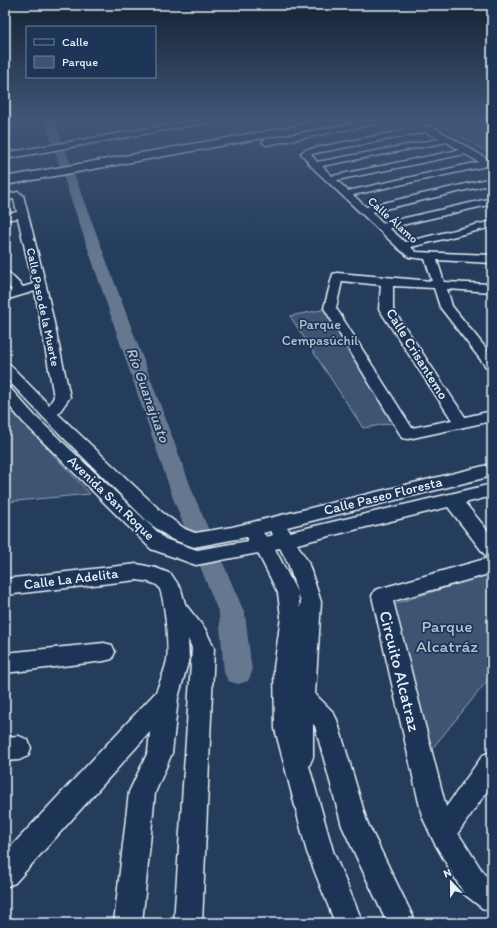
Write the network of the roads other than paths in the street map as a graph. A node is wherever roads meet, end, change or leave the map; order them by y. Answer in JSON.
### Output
{"nodes":[{"id":1,"x":85,"y":163,"type":"edge"},
{"id":2,"x":86,"y":163,"type":"edge"},
{"id":3,"x":324,"y":163,"type":"edge"},
{"id":4,"x":406,"y":163,"type":"edge"},
{"id":5,"x":490,"y":164,"type":"edge"},
{"id":6,"x":76,"y":165,"type":"junction"},
{"id":7,"x":315,"y":165,"type":"joint"},
{"id":8,"x":60,"y":167,"type":"junction"},
{"id":9,"x":5,"y":173,"type":"edge"},
{"id":10,"x":330,"y":179,"type":"junction"},
{"id":11,"x":5,"y":181,"type":"edge"},
{"id":12,"x":492,"y":181,"type":"edge"},
{"id":13,"x":346,"y":194,"type":"junction"},
{"id":14,"x":11,"y":196,"type":"edge"},
{"id":15,"x":492,"y":201,"type":"edge"},
{"id":16,"x":364,"y":211,"type":"junction"},
{"id":17,"x":22,"y":214,"type":"junction"},
{"id":18,"x":5,"y":217,"type":"edge"},
{"id":19,"x":492,"y":224,"type":"edge"},
{"id":20,"x":381,"y":227,"type":"junction"},
{"id":21,"x":402,"y":246,"type":"junction"},
{"id":22,"x":492,"y":250,"type":"edge"},
{"id":23,"x":430,"y":256,"type":"junction"},
{"id":24,"x":462,"y":257,"type":"junction"},
{"id":25,"x":492,"y":259,"type":"edge"},
{"id":26,"x":5,"y":276,"type":"edge"},
{"id":27,"x":387,"y":282,"type":"junction"},
{"id":28,"x":40,"y":286,"type":"junction"},
{"id":29,"x":438,"y":286,"type":"junction"},
{"id":30,"x":491,"y":290,"type":"edge"},
{"id":31,"x":20,"y":291,"type":"junction"},
{"id":32,"x":5,"y":296,"type":"edge"},
{"id":33,"x":492,"y":365,"type":"edge"},
{"id":34,"x":5,"y":368,"type":"edge"},
{"id":35,"x":5,"y":391,"type":"edge"},
{"id":36,"x":50,"y":416,"type":"junction"},
{"id":37,"x":492,"y":416,"type":"edge"},
{"id":38,"x":461,"y":422,"type":"junction"},
{"id":39,"x":492,"y":470,"type":"edge"},
{"id":40,"x":492,"y":490,"type":"edge"},
{"id":41,"x":453,"y":500,"type":"junction"},
{"id":42,"x":280,"y":531,"type":"junction"},
{"id":43,"x":237,"y":542,"type":"junction"},
{"id":44,"x":263,"y":545,"type":"junction"},
{"id":45,"x":195,"y":549,"type":"junction"},
{"id":46,"x":492,"y":550,"type":"edge"},
{"id":47,"x":492,"y":565,"type":"edge"},
{"id":48,"x":277,"y":570,"type":"junction"},
{"id":49,"x":5,"y":587,"type":"edge"},
{"id":50,"x":175,"y":607,"type":"junction"},
{"id":51,"x":104,"y":652,"type":"dead end"},
{"id":52,"x":5,"y":663,"type":"edge"},
{"id":53,"x":295,"y":690,"type":"junction"},
{"id":54,"x":166,"y":698,"type":"junction"},
{"id":55,"x":492,"y":763,"type":"edge"},
{"id":56,"x":443,"y":833,"type":"junction"},
{"id":57,"x":5,"y":873,"type":"edge"},
{"id":58,"x":492,"y":898,"type":"edge"},
{"id":59,"x":128,"y":923,"type":"edge"},
{"id":60,"x":188,"y":923,"type":"edge"},
{"id":61,"x":349,"y":923,"type":"edge"},
{"id":62,"x":402,"y":923,"type":"edge"}],
"edges":[{"from":1,"to":6,"type":"highway"},
{"from":2,"to":6,"type":"highway"},
{"from":3,"to":7,"type":"street"},
{"from":4,"to":10,"type":"street"},
{"from":5,"to":13,"type":"street"},
{"from":6,"to":8,"type":"highway"},
{"from":7,"to":10,"type":"street","name":"Calle Álamo"},
{"from":8,"to":9,"type":"highway"},
{"from":8,"to":11,"type":"highway"},
{"from":10,"to":13,"type":"street","name":"Calle Álamo"},
{"from":12,"to":16,"type":"street"},
{"from":13,"to":16,"type":"street","name":"Calle Álamo"},
{"from":14,"to":17,"type":"street","name":"Calle Paso de la Muerte"},
{"from":15,"to":20,"type":"street"},
{"from":16,"to":20,"type":"street","name":"Calle Álamo"},
{"from":17,"to":18,"type":"street"},
{"from":17,"to":28,"type":"street","name":"Calle Paso de la Muerte"},
{"from":19,"to":21,"type":"street"},
{"from":20,"to":21,"type":"street","name":"Calle Álamo"},
{"from":21,"to":23,"type":"street","name":"Calle Álamo"},
{"from":22,"to":24,"type":"street"},
{"from":23,"to":24,"type":"street"},
{"from":23,"to":29,"type":"street"},
{"from":24,"to":25,"type":"street"},
{"from":26,"to":31,"type":"street"},
{"from":27,"to":29,"type":"street"},
{"from":27,"to":38,"type":"street","name":"Calle Crisantemo"},
{"from":27,"to":38,"type":"street"},
{"from":28,"to":31,"type":"street"},
{"from":28,"to":36,"type":"street","name":"Calle Paso de la Muerte"},
{"from":29,"to":30,"type":"street"},
{"from":29,"to":33,"type":"street"},
{"from":31,"to":32,"type":"street"},
{"from":34,"to":36,"type":"street","name":"Avenida San Roque"},
{"from":35,"to":45,"type":"street","name":"Avenida San Roque"},
{"from":36,"to":45,"type":"street","name":"Avenida San Roque"},
{"from":37,"to":38,"type":"street"},
{"from":39,"to":42,"type":"street","name":"Calle Paseo Floresta"},
{"from":40,"to":41,"type":"street","name":"Calle Paseo Floresta"},
{"from":41,"to":42,"type":"street","name":"Calle Paseo Floresta"},
{"from":41,"to":46,"type":"street"},
{"from":42,"to":43,"type":"street","name":"Avenida San Roque"},
{"from":42,"to":44,"type":"street"},
{"from":42,"to":53,"type":"street"},
{"from":43,"to":44,"type":"street"},
{"from":43,"to":45,"type":"street","name":"Avenida San Roque"},
{"from":43,"to":48,"type":"street"},
{"from":44,"to":48,"type":"street"},
{"from":47,"to":56,"type":"street","name":"Circuito Alcatraz"},
{"from":48,"to":53,"type":"street"},
{"from":49,"to":50,"type":"street","name":"Calle La Adelita"},
{"from":50,"to":54,"type":"street"},
{"from":50,"to":60,"type":"street"},
{"from":51,"to":52,"type":"street"},
{"from":53,"to":61,"type":"street"},
{"from":53,"to":62,"type":"street"},
{"from":54,"to":57,"type":"street"},
{"from":54,"to":59,"type":"street"},
{"from":55,"to":56,"type":"street"},
{"from":56,"to":58,"type":"street","name":"Circuito Alcatraz"}]}
